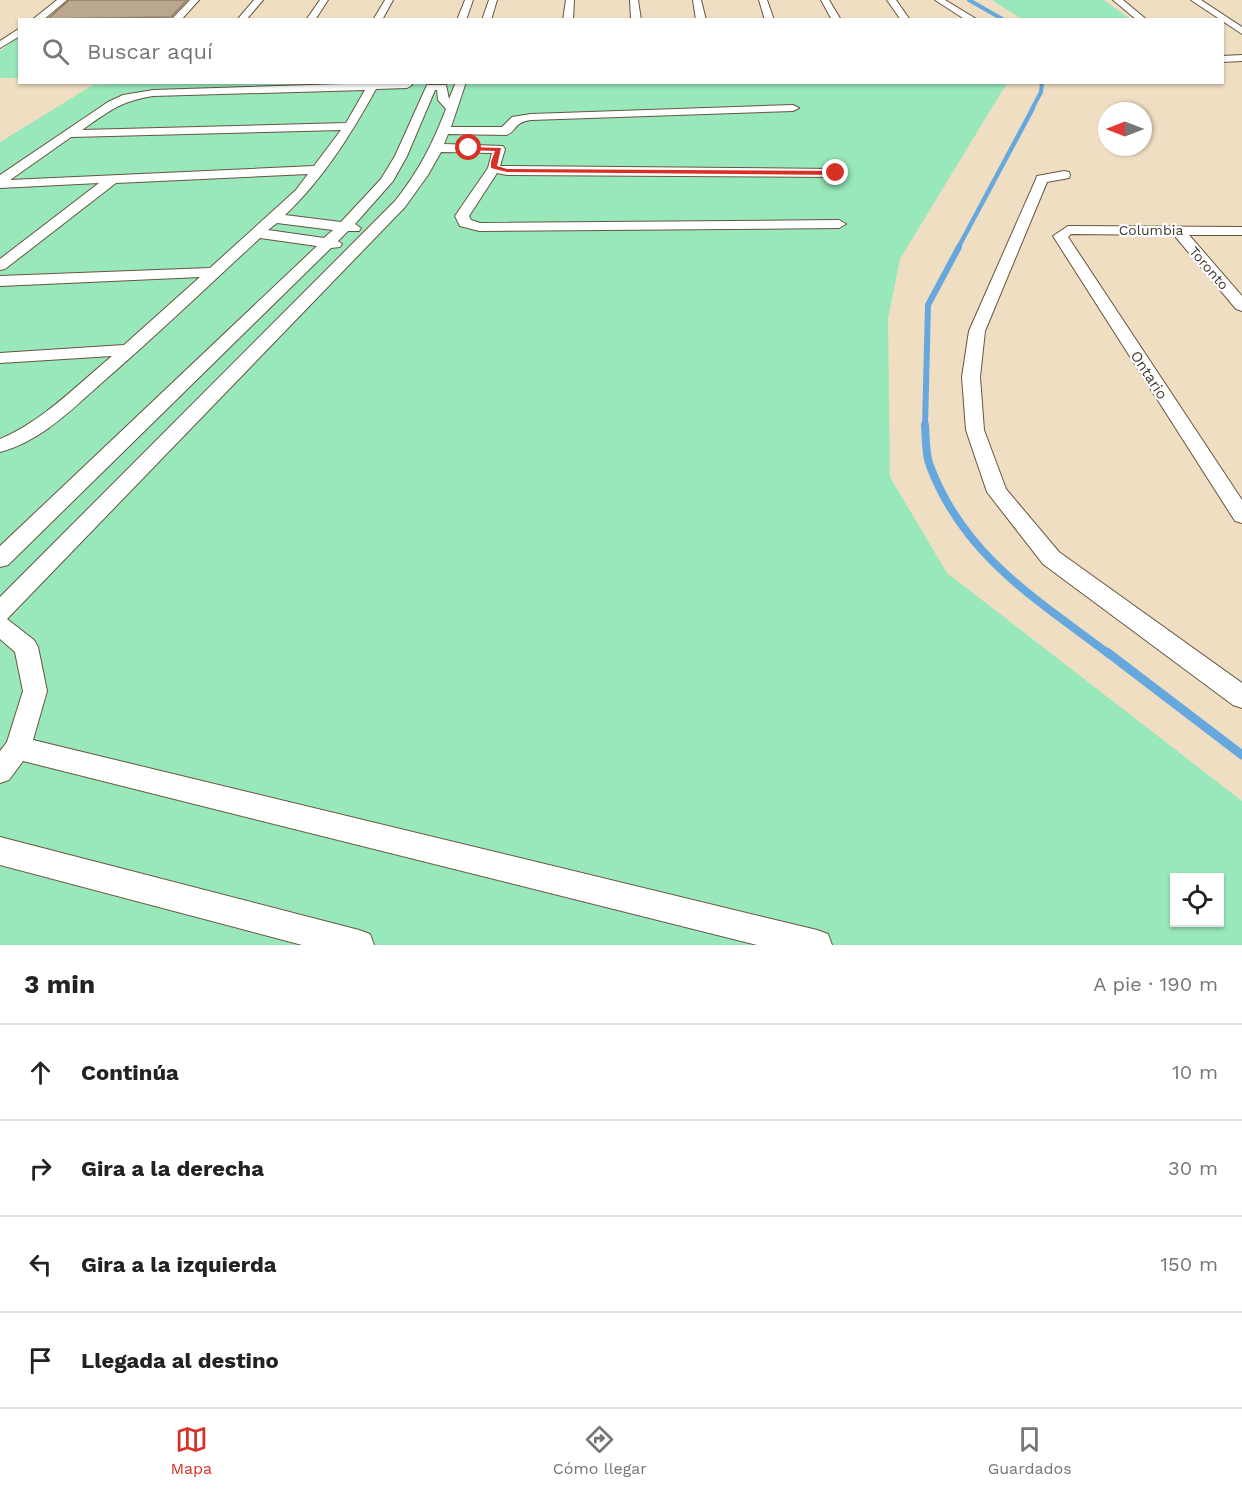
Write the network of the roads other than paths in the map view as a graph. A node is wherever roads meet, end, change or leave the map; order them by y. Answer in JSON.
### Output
{"nodes":[{"id":1,"x":63,"y":0,"type":"edge"},
{"id":2,"x":195,"y":0,"type":"edge"},
{"id":3,"x":259,"y":0,"type":"edge"},
{"id":4,"x":324,"y":0,"type":"edge"},
{"id":5,"x":389,"y":0,"type":"edge"},
{"id":6,"x":469,"y":0,"type":"edge"},
{"id":7,"x":493,"y":0,"type":"edge"},
{"id":8,"x":570,"y":0,"type":"edge"},
{"id":9,"x":634,"y":0,"type":"edge"},
{"id":10,"x":698,"y":0,"type":"edge"},
{"id":11,"x":763,"y":0,"type":"edge"},
{"id":12,"x":825,"y":0,"type":"edge"},
{"id":13,"x":891,"y":0,"type":"edge"},
{"id":14,"x":939,"y":0,"type":"edge"},
{"id":15,"x":1117,"y":0,"type":"edge"},
{"id":16,"x":1194,"y":0,"type":"edge"},
{"id":17,"x":39,"y":18,"type":"edge"},
{"id":18,"x":177,"y":18,"type":"edge"},
{"id":19,"x":243,"y":18,"type":"edge"},
{"id":20,"x":311,"y":18,"type":"edge"},
{"id":21,"x":379,"y":18,"type":"edge"},
{"id":22,"x":462,"y":18,"type":"edge"},
{"id":23,"x":487,"y":18,"type":"edge"},
{"id":24,"x":568,"y":18,"type":"edge"},
{"id":25,"x":636,"y":18,"type":"edge"},
{"id":26,"x":702,"y":18,"type":"edge"},
{"id":27,"x":769,"y":18,"type":"edge"},
{"id":28,"x":836,"y":18,"type":"edge"},
{"id":29,"x":904,"y":18,"type":"edge"},
{"id":30,"x":970,"y":18,"type":"edge"},
{"id":31,"x":1140,"y":18,"type":"edge"},
{"id":32,"x":1223,"y":18,"type":"edge"},
{"id":33,"x":1224,"y":19,"type":"edge"},
{"id":34,"x":1224,"y":29,"type":"edge"},
{"id":35,"x":1240,"y":29,"type":"edge"},
{"id":36,"x":18,"y":32,"type":"edge"},
{"id":37,"x":0,"y":45,"type":"edge"},
{"id":38,"x":1224,"y":58,"type":"edge"},
{"id":39,"x":1242,"y":58,"type":"edge"},
{"id":40,"x":461,"y":84,"type":"edge"},
{"id":41,"x":407,"y":85,"type":"dead end"},
{"id":42,"x":372,"y":86,"type":"junction"},
{"id":43,"x":451,"y":108,"type":"junction"},
{"id":44,"x":793,"y":108,"type":"dead end"},
{"id":45,"x":350,"y":126,"type":"junction"},
{"id":46,"x":445,"y":130,"type":"junction"},
{"id":47,"x":506,"y":131,"type":"junction"},
{"id":48,"x":69,"y":134,"type":"junction"},
{"id":49,"x":437,"y":148,"type":"junction"},
{"id":50,"x":499,"y":149,"type":"junction"},
{"id":51,"x":494,"y":168,"type":"junction"},
{"id":52,"x":320,"y":170,"type":"junction"},
{"id":53,"x":836,"y":173,"type":"dead end"},
{"id":54,"x":1064,"y":175,"type":"dead end"},
{"id":55,"x":113,"y":179,"type":"junction"},
{"id":56,"x":0,"y":182,"type":"edge"},
{"id":57,"x":273,"y":218,"type":"junction"},
{"id":58,"x":839,"y":224,"type":"dead end"},
{"id":59,"x":344,"y":227,"type":"junction"},
{"id":60,"x":1177,"y":230,"type":"junction"},
{"id":61,"x":375,"y":231,"type":"junction"},
{"id":62,"x":1242,"y":231,"type":"edge"},
{"id":63,"x":257,"y":233,"type":"junction"},
{"id":64,"x":1061,"y":233,"type":"joint"},
{"id":65,"x":328,"y":243,"type":"junction"},
{"id":66,"x":358,"y":248,"type":"junction"},
{"id":67,"x":0,"y":266,"type":"edge"},
{"id":68,"x":215,"y":272,"type":"junction"},
{"id":69,"x":0,"y":281,"type":"edge"},
{"id":70,"x":1242,"y":306,"type":"edge"},
{"id":71,"x":129,"y":350,"type":"junction"},
{"id":72,"x":0,"y":358,"type":"edge"},
{"id":73,"x":0,"y":446,"type":"edge"},
{"id":74,"x":1242,"y":516,"type":"edge"},
{"id":75,"x":0,"y":559,"type":"edge"},
{"id":76,"x":0,"y":612,"type":"edge"},
{"id":77,"x":0,"y":626,"type":"edge"},
{"id":78,"x":1242,"y":697,"type":"edge"},
{"id":79,"x":18,"y":748,"type":"junction"},
{"id":80,"x":0,"y":771,"type":"edge"},
{"id":81,"x":0,"y":851,"type":"edge"},
{"id":82,"x":359,"y":945,"type":"edge"},
{"id":83,"x":817,"y":945,"type":"edge"}],
"edges":[{"from":1,"to":17,"type":"street"},
{"from":2,"to":18,"type":"street"},
{"from":3,"to":19,"type":"street"},
{"from":4,"to":20,"type":"street"},
{"from":5,"to":21,"type":"street"},
{"from":6,"to":22,"type":"street"},
{"from":7,"to":23,"type":"street"},
{"from":8,"to":24,"type":"street"},
{"from":9,"to":25,"type":"street"},
{"from":10,"to":26,"type":"street"},
{"from":11,"to":27,"type":"street"},
{"from":12,"to":28,"type":"street"},
{"from":13,"to":29,"type":"street"},
{"from":14,"to":30,"type":"street"},
{"from":15,"to":31,"type":"street"},
{"from":16,"to":32,"type":"street"},
{"from":33,"to":35,"type":"street"},
{"from":34,"to":35,"type":"street"},
{"from":36,"to":37,"type":"street"},
{"from":38,"to":39,"type":"street"},
{"from":40,"to":43,"type":"street"},
{"from":41,"to":42,"type":"street"},
{"from":42,"to":45,"type":"street"},
{"from":42,"to":48,"type":"street"},
{"from":43,"to":46,"type":"street"},
{"from":43,"to":59,"type":"street"},
{"from":44,"to":47,"type":"street"},
{"from":45,"to":48,"type":"street"},
{"from":45,"to":52,"type":"street"},
{"from":46,"to":47,"type":"street"},
{"from":46,"to":49,"type":"street"},
{"from":47,"to":50,"type":"street"},
{"from":48,"to":56,"type":"street"},
{"from":49,"to":50,"type":"street"},
{"from":49,"to":61,"type":"street"},
{"from":50,"to":51,"type":"street"},
{"from":51,"to":53,"type":"street"},
{"from":51,"to":58,"type":"street"},
{"from":52,"to":55,"type":"street"},
{"from":52,"to":57,"type":"street"},
{"from":54,"to":78,"type":"street"},
{"from":55,"to":56,"type":"street"},
{"from":55,"to":67,"type":"street"},
{"from":57,"to":59,"type":"street"},
{"from":57,"to":63,"type":"street"},
{"from":59,"to":61,"type":"street"},
{"from":59,"to":65,"type":"street"},
{"from":60,"to":62,"type":"street","name":"Columbia"},
{"from":60,"to":64,"type":"street","name":"Columbia"},
{"from":60,"to":70,"type":"street","name":"Toronto"},
{"from":61,"to":66,"type":"street"},
{"from":63,"to":65,"type":"street"},
{"from":63,"to":68,"type":"street"},
{"from":64,"to":74,"type":"street","name":"Ontario"},
{"from":65,"to":66,"type":"street"},
{"from":65,"to":75,"type":"street"},
{"from":66,"to":76,"type":"street"},
{"from":68,"to":69,"type":"street"},
{"from":68,"to":71,"type":"street"},
{"from":71,"to":72,"type":"street"},
{"from":71,"to":73,"type":"street"},
{"from":77,"to":79,"type":"street"},
{"from":79,"to":80,"type":"street"},
{"from":79,"to":83,"type":"street"},
{"from":81,"to":82,"type":"street"}]}
